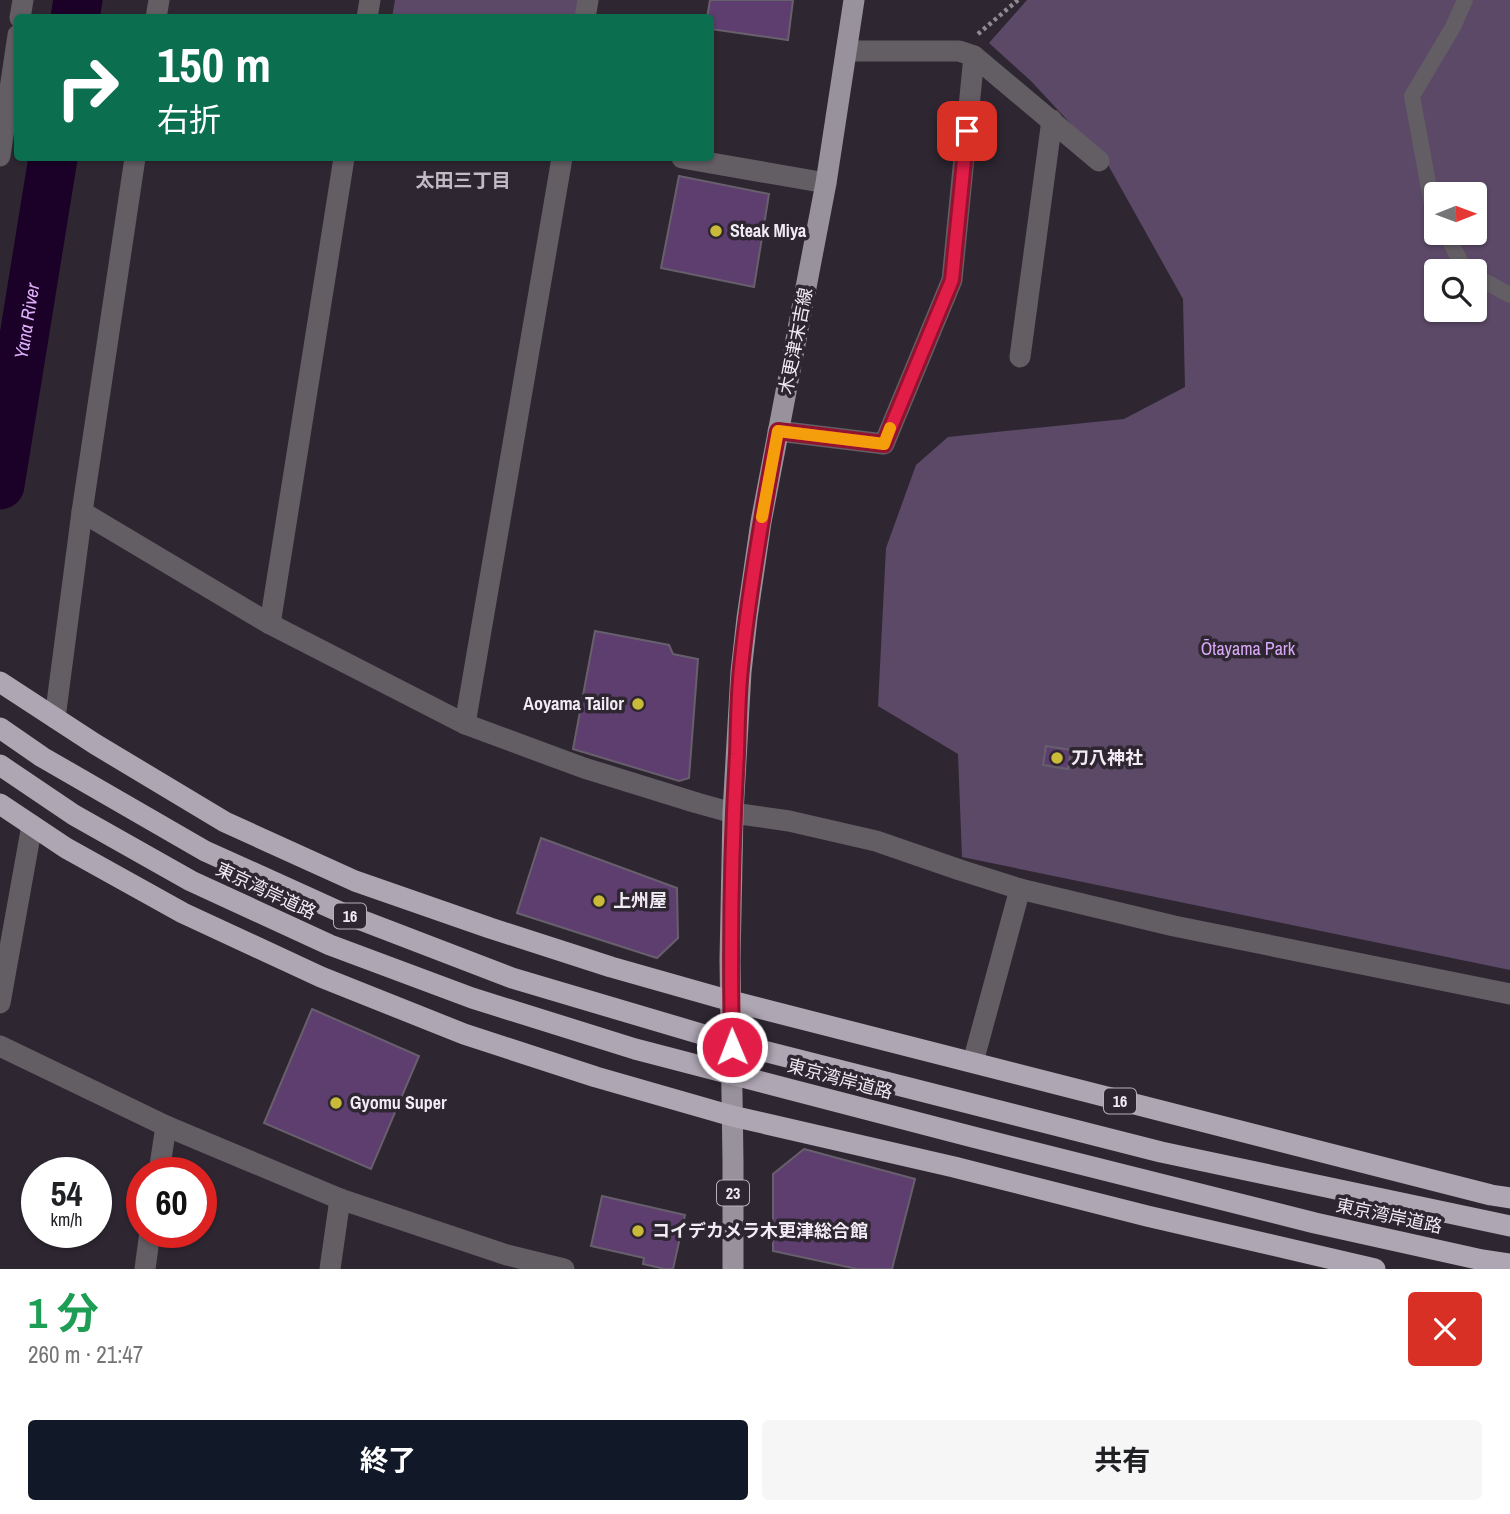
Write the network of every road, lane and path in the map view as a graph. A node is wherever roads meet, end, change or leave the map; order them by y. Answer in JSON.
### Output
{"nodes":[{"id":1,"x":854,"y":0,"type":"edge"},
{"id":2,"x":1018,"y":0,"type":"edge"},
{"id":3,"x":1465,"y":0,"type":"edge"},
{"id":4,"x":846,"y":51,"type":"junction"},
{"id":5,"x":966,"y":53,"type":"junction"},
{"id":6,"x":14,"y":62,"type":"edge"},
{"id":7,"x":1052,"y":120,"type":"junction"},
{"id":8,"x":0,"y":156,"type":"edge"},
{"id":9,"x":135,"y":161,"type":"edge"},
{"id":10,"x":344,"y":161,"type":"edge"},
{"id":11,"x":561,"y":161,"type":"edge"},
{"id":12,"x":699,"y":161,"type":"edge"},
{"id":13,"x":1099,"y":162,"type":"dead end"},
{"id":14,"x":1428,"y":182,"type":"edge"},
{"id":15,"x":826,"y":183,"type":"junction"},
{"id":16,"x":1487,"y":283,"type":"edge"},
{"id":17,"x":1510,"y":295,"type":"edge"},
{"id":18,"x":1020,"y":357,"type":"dead end"},
{"id":19,"x":778,"y":431,"type":"junction"},
{"id":20,"x":82,"y":512,"type":"junction"},
{"id":21,"x":270,"y":624,"type":"junction"},
{"id":22,"x":0,"y":682,"type":"edge"},
{"id":23,"x":55,"y":718,"type":"junction"},
{"id":24,"x":465,"y":724,"type":"junction"},
{"id":25,"x":0,"y":728,"type":"edge"},
{"id":26,"x":0,"y":765,"type":"edge"},
{"id":27,"x":0,"y":804,"type":"edge"},
{"id":28,"x":733,"y":813,"type":"junction"},
{"id":29,"x":32,"y":825,"type":"junction"},
{"id":30,"x":1020,"y":889,"type":"junction"},
{"id":31,"x":1510,"y":994,"type":"edge"},
{"id":32,"x":731,"y":1001,"type":"junction"},
{"id":33,"x":0,"y":1003,"type":"edge"},
{"id":34,"x":0,"y":1046,"type":"edge"},
{"id":35,"x":973,"y":1062,"type":"junction"},
{"id":36,"x":732,"y":1116,"type":"junction"},
{"id":37,"x":166,"y":1126,"type":"junction"},
{"id":38,"x":161,"y":1157,"type":"edge"},
{"id":39,"x":1510,"y":1198,"type":"edge"},
{"id":40,"x":340,"y":1199,"type":"junction"},
{"id":41,"x":1510,"y":1226,"type":"edge"},
{"id":42,"x":148,"y":1248,"type":"edge"},
{"id":43,"x":506,"y":1262,"type":"edge"},
{"id":44,"x":1510,"y":1264,"type":"edge"},
{"id":45,"x":145,"y":1269,"type":"edge"},
{"id":46,"x":330,"y":1269,"type":"edge"},
{"id":47,"x":565,"y":1269,"type":"edge"},
{"id":48,"x":733,"y":1269,"type":"edge"},
{"id":49,"x":1375,"y":1269,"type":"edge"}],
"edges":[{"from":1,"to":4,"type":"main road","name":"木更津末吉線","number":"23"},
{"from":2,"to":5,"type":"path"},
{"from":3,"to":14,"type":"lane"},
{"from":4,"to":5,"type":"street"},
{"from":4,"to":15,"type":"main road","name":"木更津末吉線","number":"23"},
{"from":5,"to":7,"type":"street"},
{"from":5,"to":19,"type":"street"},
{"from":6,"to":8,"type":"street"},
{"from":7,"to":13,"type":"street"},
{"from":7,"to":18,"type":"street"},
{"from":9,"to":20,"type":"street"},
{"from":10,"to":21,"type":"street"},
{"from":11,"to":24,"type":"street"},
{"from":12,"to":15,"type":"street"},
{"from":15,"to":19,"type":"main road","name":"木更津末吉線","number":"23"},
{"from":16,"to":17,"type":"lane"},
{"from":19,"to":28,"type":"main road","name":"木更津末吉線","number":"23"},
{"from":20,"to":21,"type":"street"},
{"from":20,"to":23,"type":"street"},
{"from":21,"to":24,"type":"street"},
{"from":22,"to":23,"type":"highway","number":"16"},
{"from":23,"to":32,"type":"highway","number":"16"},
{"from":24,"to":28,"type":"street"},
{"from":25,"to":41,"type":"highway","name":"東京湾岸道路","number":"16","bridge":true},
{"from":26,"to":44,"type":"highway","name":"東京湾岸道路","number":"16","bridge":true},
{"from":27,"to":29,"type":"highway"},
{"from":28,"to":30,"type":"street"},
{"from":28,"to":32,"type":"main road","name":"木更津末吉線","number":"23"},
{"from":29,"to":33,"type":"street"},
{"from":29,"to":36,"type":"highway"},
{"from":30,"to":31,"type":"street"},
{"from":30,"to":35,"type":"street"},
{"from":32,"to":35,"type":"highway","number":"16"},
{"from":32,"to":36,"type":"main road","name":"木更津末吉線","number":"23"},
{"from":34,"to":37,"type":"street"},
{"from":35,"to":39,"type":"highway","number":"16"},
{"from":36,"to":48,"type":"main road","name":"木更津末吉線","number":"23"},
{"from":36,"to":49,"type":"highway"},
{"from":37,"to":38,"type":"street"},
{"from":37,"to":40,"type":"street"},
{"from":40,"to":43,"type":"street"},
{"from":40,"to":46,"type":"street"},
{"from":42,"to":45,"type":"street"},
{"from":43,"to":47,"type":"street"}]}
